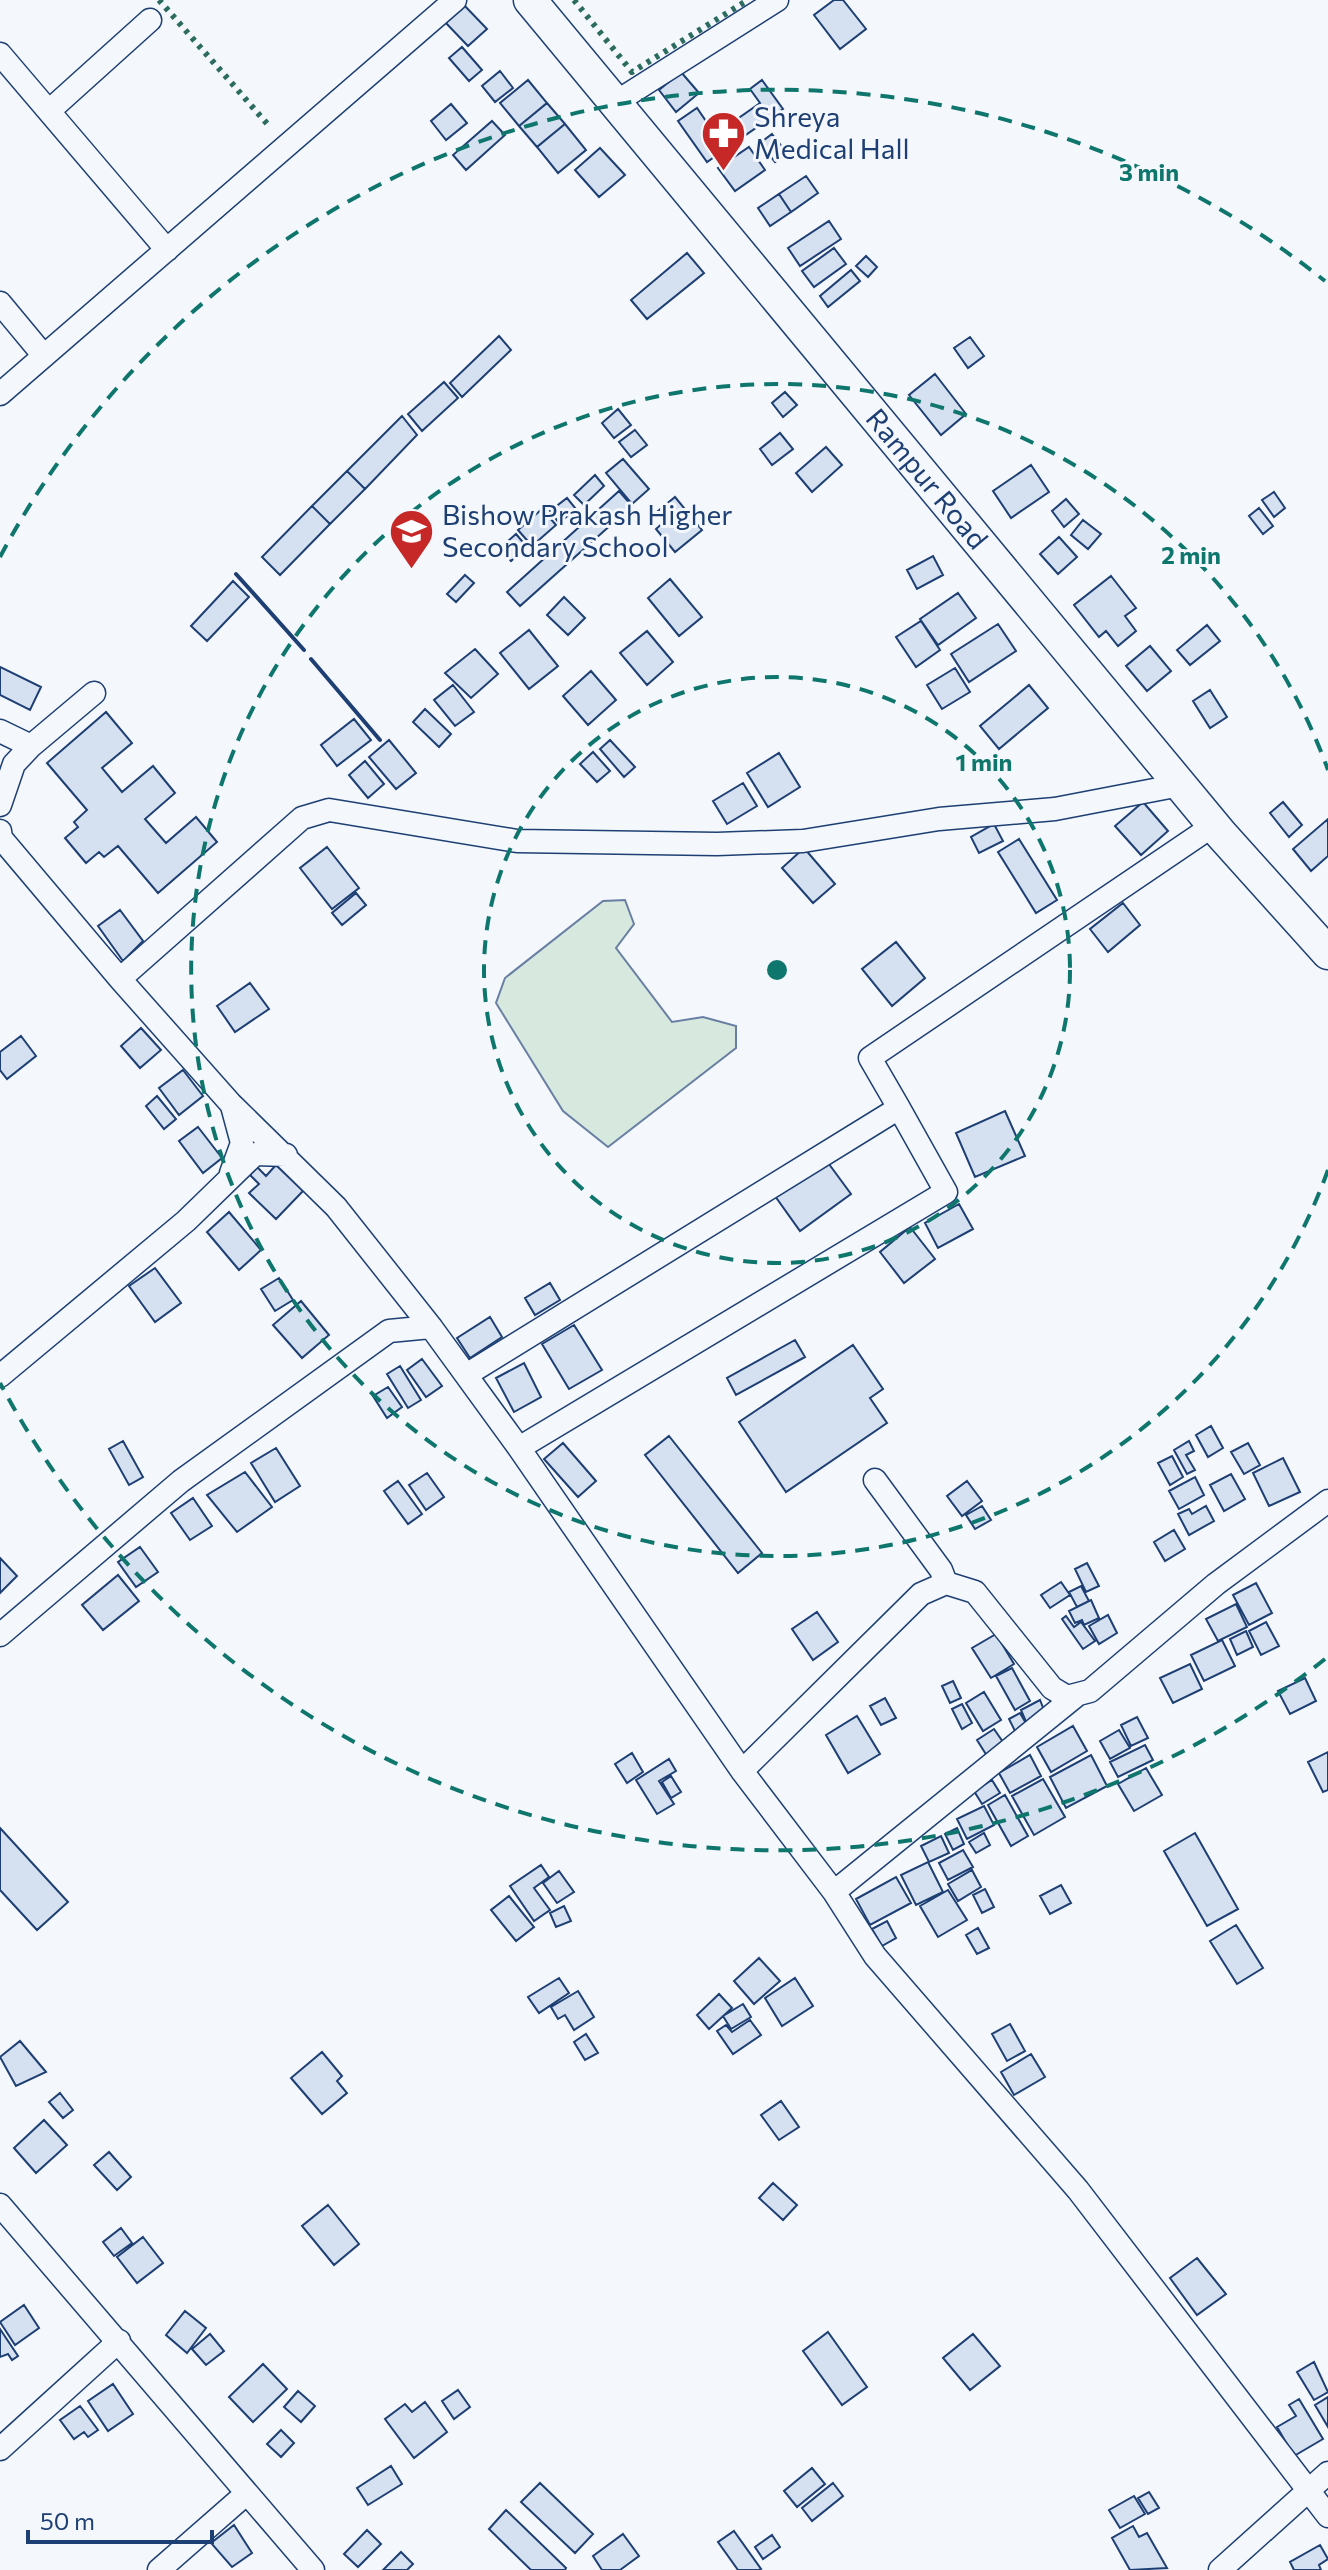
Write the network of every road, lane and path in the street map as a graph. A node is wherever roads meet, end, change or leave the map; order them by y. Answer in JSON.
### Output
{"nodes":[{"id":1,"x":455,"y":0,"type":"edge"},
{"id":2,"x":530,"y":0,"type":"edge"},
{"id":3,"x":777,"y":0,"type":"edge"},
{"id":4,"x":150,"y":20,"type":"dead end"},
{"id":5,"x":0,"y":54,"type":"edge"},
{"id":6,"x":613,"y":104,"type":"junction"},
{"id":7,"x":49,"y":111,"type":"junction"},
{"id":8,"x":167,"y":250,"type":"junction"},
{"id":9,"x":0,"y":303,"type":"edge"},
{"id":10,"x":44,"y":356,"type":"junction"},
{"id":11,"x":0,"y":394,"type":"edge"},
{"id":12,"x":94,"y":693,"type":"dead end"},
{"id":13,"x":0,"y":731,"type":"edge"},
{"id":14,"x":31,"y":746,"type":"junction"},
{"id":15,"x":1180,"y":785,"type":"junction"},
{"id":16,"x":0,"y":805,"type":"edge"},
{"id":17,"x":1214,"y":825,"type":"junction"},
{"id":18,"x":0,"y":831,"type":"edge"},
{"id":19,"x":1328,"y":953,"type":"edge"},
{"id":20,"x":120,"y":979,"type":"junction"},
{"id":21,"x":231,"y":1104,"type":"junction"},
{"id":22,"x":899,"y":1108,"type":"junction"},
{"id":23,"x":286,"y":1155,"type":"junction"},
{"id":24,"x":231,"y":1174,"type":"junction"},
{"id":25,"x":431,"y":1327,"type":"junction"},
{"id":26,"x":466,"y":1375,"type":"junction"},
{"id":27,"x":0,"y":1376,"type":"edge"},
{"id":28,"x":519,"y":1448,"type":"junction"},
{"id":29,"x":875,"y":1480,"type":"dead end"},
{"id":30,"x":1328,"y":1501,"type":"edge"},
{"id":31,"x":946,"y":1583,"type":"junction"},
{"id":32,"x":0,"y":1635,"type":"edge"},
{"id":33,"x":1077,"y":1695,"type":"junction"},
{"id":34,"x":742,"y":1771,"type":"junction"},
{"id":35,"x":834,"y":1892,"type":"junction"},
{"id":36,"x":0,"y":2205,"type":"edge"},
{"id":37,"x":119,"y":2341,"type":"junction"},
{"id":38,"x":0,"y":2449,"type":"edge"},
{"id":39,"x":1328,"y":2473,"type":"edge"},
{"id":40,"x":1308,"y":2490,"type":"junction"},
{"id":41,"x":247,"y":2493,"type":"junction"},
{"id":42,"x":1328,"y":2516,"type":"edge"},
{"id":43,"x":159,"y":2570,"type":"edge"},
{"id":44,"x":313,"y":2570,"type":"edge"},
{"id":45,"x":1220,"y":2570,"type":"edge"}],
"edges":[{"from":1,"to":8,"type":"street"},
{"from":2,"to":6,"type":"main road","name":"Rampur Road"},
{"from":3,"to":6,"type":"street"},
{"from":4,"to":7,"type":"street"},
{"from":5,"to":7,"type":"street"},
{"from":6,"to":15,"type":"main road","name":"Rampur Road"},
{"from":7,"to":8,"type":"street"},
{"from":8,"to":10,"type":"street"},
{"from":9,"to":10,"type":"street"},
{"from":10,"to":11,"type":"street"},
{"from":12,"to":14,"type":"street"},
{"from":13,"to":14,"type":"street"},
{"from":14,"to":16,"type":"street"},
{"from":15,"to":17,"type":"main road","name":"Rampur Road"},
{"from":15,"to":20,"type":"street"},
{"from":17,"to":19,"type":"main road","name":"Rampur Road"},
{"from":17,"to":22,"type":"street"},
{"from":18,"to":20,"type":"street"},
{"from":20,"to":21,"type":"street"},
{"from":21,"to":23,"type":"street"},
{"from":21,"to":24,"type":"street"},
{"from":22,"to":26,"type":"street"},
{"from":22,"to":28,"type":"street"},
{"from":23,"to":24,"type":"street"},
{"from":23,"to":25,"type":"street"},
{"from":24,"to":27,"type":"street"},
{"from":25,"to":26,"type":"street"},
{"from":25,"to":32,"type":"street"},
{"from":26,"to":28,"type":"street"},
{"from":28,"to":34,"type":"street"},
{"from":29,"to":31,"type":"street"},
{"from":30,"to":33,"type":"street"},
{"from":31,"to":33,"type":"street"},
{"from":31,"to":34,"type":"street"},
{"from":33,"to":35,"type":"street"},
{"from":34,"to":35,"type":"street"},
{"from":35,"to":40,"type":"street"},
{"from":36,"to":37,"type":"street"},
{"from":37,"to":38,"type":"street"},
{"from":37,"to":41,"type":"street"},
{"from":39,"to":40,"type":"street"},
{"from":40,"to":42,"type":"street"},
{"from":40,"to":45,"type":"street"},
{"from":41,"to":43,"type":"street"},
{"from":41,"to":44,"type":"street"}]}
